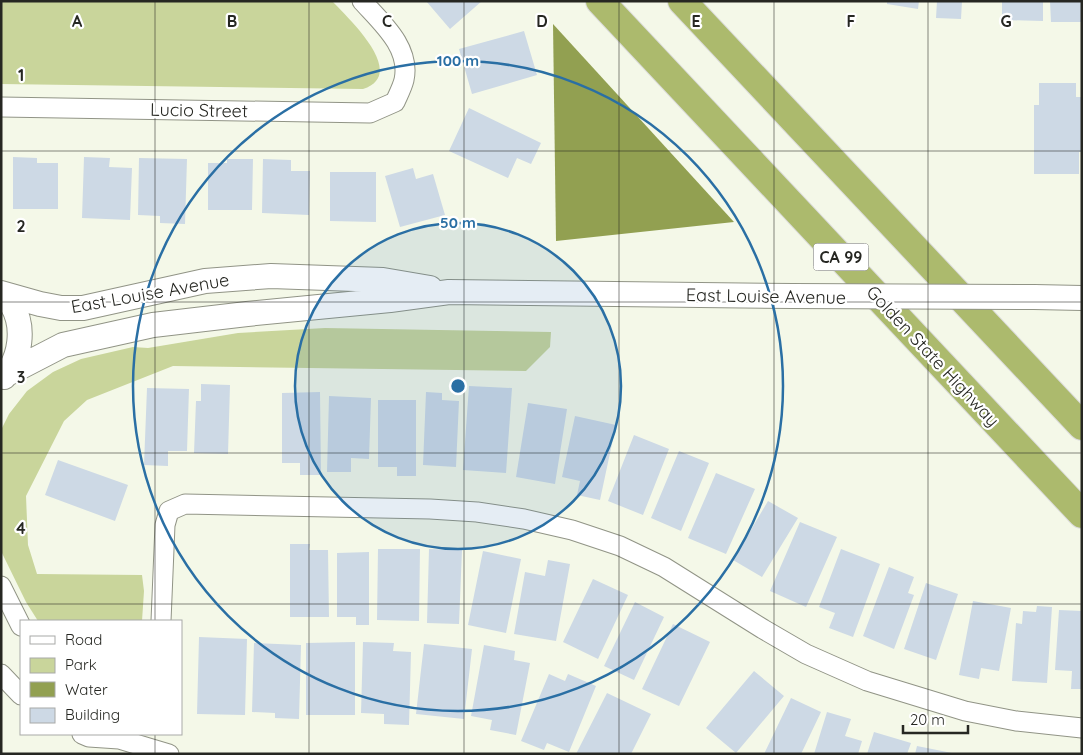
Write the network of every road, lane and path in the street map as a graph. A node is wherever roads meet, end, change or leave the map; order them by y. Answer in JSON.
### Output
{"nodes":[{"id":1,"x":362,"y":1,"type":"edge"},
{"id":2,"x":600,"y":1,"type":"edge"},
{"id":3,"x":682,"y":1,"type":"edge"},
{"id":4,"x":1,"y":107,"type":"edge"},
{"id":5,"x":449,"y":292,"type":"junction"},
{"id":6,"x":1,"y":293,"type":"edge"},
{"id":7,"x":1082,"y":298,"type":"edge"},
{"id":8,"x":4,"y":377,"type":"edge"},
{"id":9,"x":1082,"y":426,"type":"edge"},
{"id":10,"x":1082,"y":514,"type":"edge"},
{"id":11,"x":1,"y":586,"type":"edge"},
{"id":12,"x":161,"y":620,"type":"edge"},
{"id":13,"x":20,"y":624,"type":"edge"},
{"id":14,"x":1,"y":674,"type":"edge"},
{"id":15,"x":20,"y":694,"type":"edge"},
{"id":16,"x":1082,"y":728,"type":"edge"},
{"id":17,"x":85,"y":735,"type":"edge"},
{"id":18,"x":117,"y":740,"type":"edge"},
{"id":19,"x":169,"y":754,"type":"edge"}],
"edges":[{"from":1,"to":4,"type":"street","name":"Lucio Street"},
{"from":2,"to":10,"type":"highway","name":"Golden State Highway","number":"CA 99"},
{"from":3,"to":9,"type":"highway"},
{"from":5,"to":6,"type":"street","name":"East Louise Avenue"},
{"from":5,"to":7,"type":"street","name":"East Louise Avenue","bridge":true},
{"from":5,"to":8,"type":"street","name":"East Louise Avenue"},
{"from":6,"to":8,"type":"street","name":"East Louise Avenue"},
{"from":11,"to":13,"type":"street"},
{"from":12,"to":16,"type":"street"},
{"from":14,"to":15,"type":"street"},
{"from":17,"to":18,"type":"street"},
{"from":18,"to":19,"type":"street"}]}
